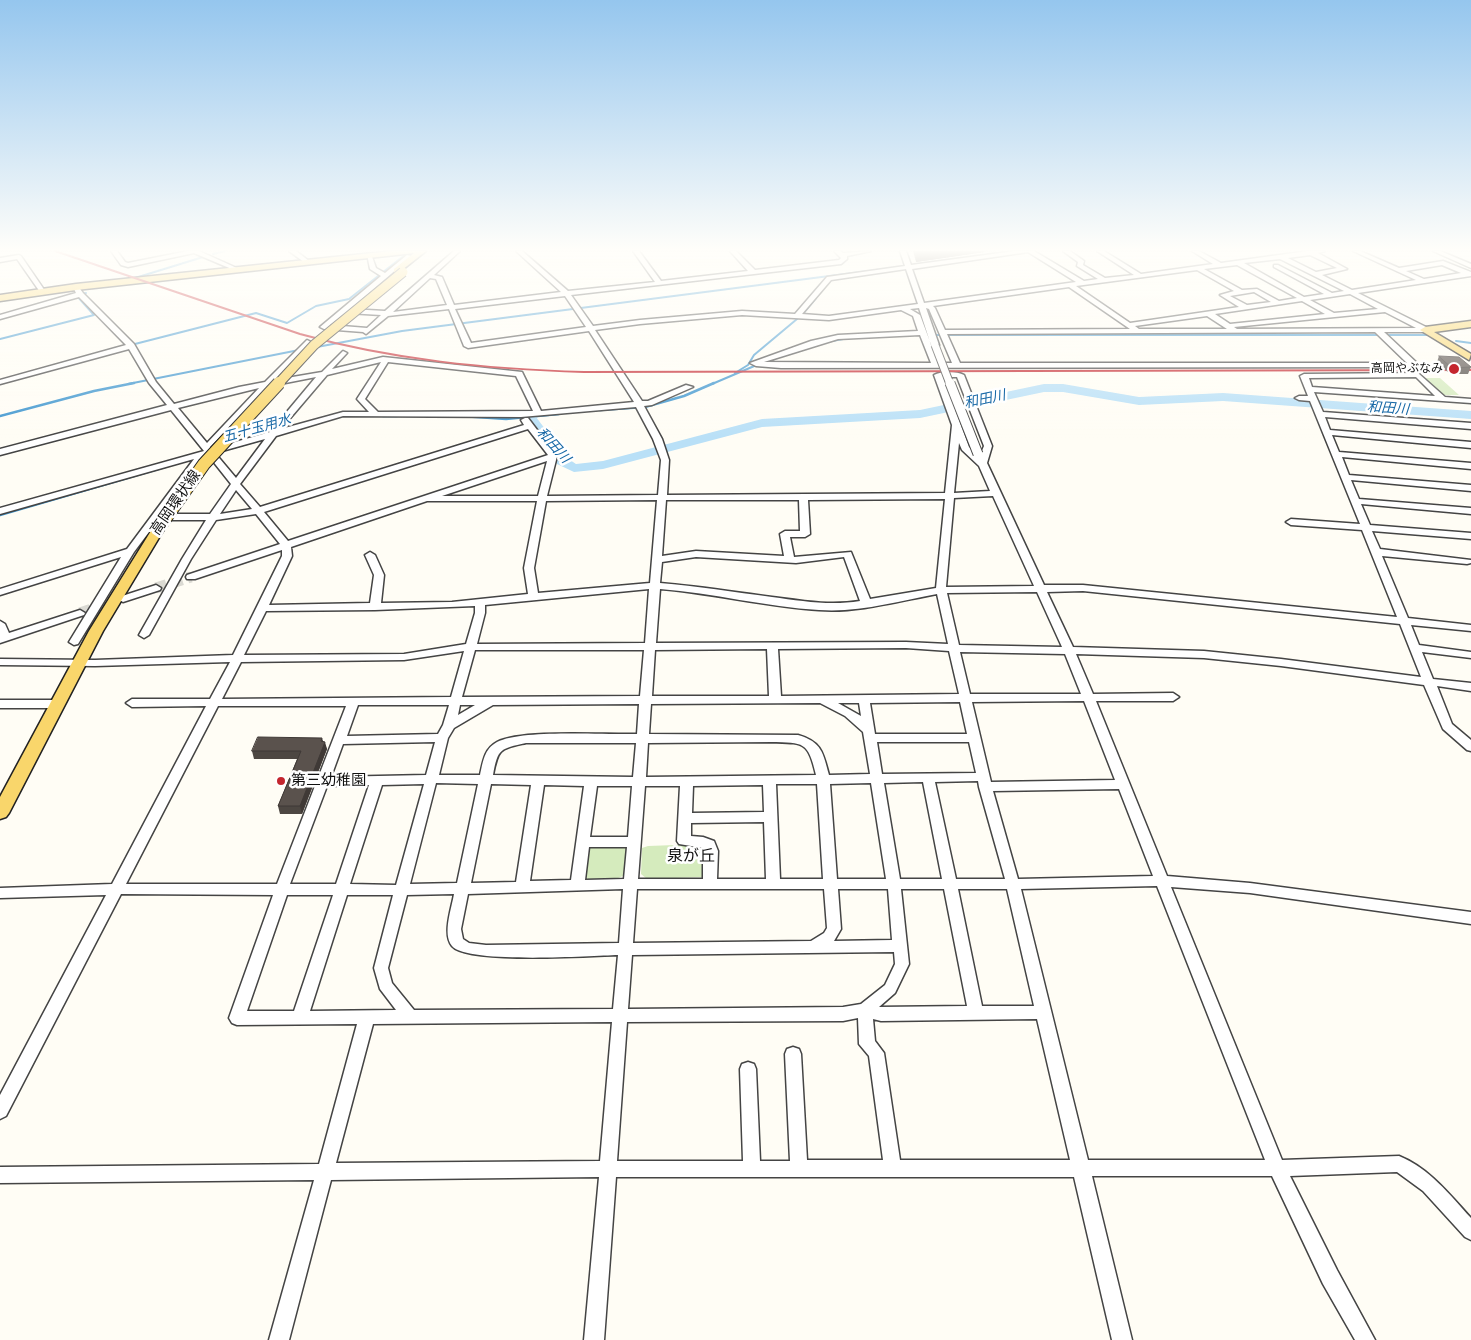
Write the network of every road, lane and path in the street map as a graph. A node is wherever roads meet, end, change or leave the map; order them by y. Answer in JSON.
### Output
{"nodes":[{"id":1,"x":100,"y":314,"type":"edge"},
{"id":2,"x":339,"y":314,"type":"edge"},
{"id":3,"x":347,"y":314,"type":"edge"},
{"id":4,"x":379,"y":314,"type":"edge"},
{"id":5,"x":384,"y":314,"type":"junction"},
{"id":6,"x":388,"y":314,"type":"edge"},
{"id":7,"x":454,"y":314,"type":"edge"},
{"id":8,"x":582,"y":314,"type":"edge"},
{"id":9,"x":727,"y":314,"type":"edge"},
{"id":10,"x":759,"y":314,"type":"edge"},
{"id":11,"x":799,"y":314,"type":"edge"},
{"id":12,"x":862,"y":314,"type":"edge"},
{"id":13,"x":913,"y":314,"type":"edge"},
{"id":14,"x":925,"y":314,"type":"edge"},
{"id":15,"x":934,"y":314,"type":"edge"},
{"id":16,"x":1113,"y":314,"type":"edge"},
{"id":17,"x":1209,"y":314,"type":"joint"},
{"id":18,"x":1348,"y":314,"type":"edge"},
{"id":19,"x":1393,"y":314,"type":"edge"},
{"id":20,"x":1332,"y":315,"type":"joint"},
{"id":21,"x":796,"y":317,"type":"junction"},
{"id":22,"x":1471,"y":324,"type":"edge"},
{"id":23,"x":1130,"y":325,"type":"junction"},
{"id":24,"x":1229,"y":326,"type":"junction"},
{"id":25,"x":590,"y":328,"type":"junction"},
{"id":26,"x":1425,"y":330,"type":"junction"},
{"id":27,"x":1138,"y":332,"type":"junction"},
{"id":28,"x":1238,"y":332,"type":"junction"},
{"id":29,"x":1380,"y":333,"type":"junction"},
{"id":30,"x":923,"y":334,"type":"junction"},
{"id":31,"x":943,"y":334,"type":"junction"},
{"id":32,"x":131,"y":346,"type":"junction"},
{"id":33,"x":928,"y":346,"type":"junction"},
{"id":34,"x":948,"y":346,"type":"junction"},
{"id":35,"x":302,"y":347,"type":"dead end"},
{"id":36,"x":343,"y":352,"type":"dead end"},
{"id":37,"x":1407,"y":358,"type":"junction"},
{"id":38,"x":1421,"y":358,"type":"dead end"},
{"id":39,"x":1470,"y":358,"type":"edge"},
{"id":40,"x":383,"y":359,"type":"junction"},
{"id":41,"x":935,"y":365,"type":"junction"},
{"id":42,"x":957,"y":366,"type":"junction"},
{"id":43,"x":322,"y":374,"type":"junction"},
{"id":44,"x":0,"y":382,"type":"edge"},
{"id":45,"x":265,"y":385,"type":"junction"},
{"id":46,"x":690,"y":387,"type":"dead end"},
{"id":47,"x":1310,"y":389,"type":"junction"},
{"id":48,"x":1299,"y":398,"type":"dead end"},
{"id":49,"x":1443,"y":399,"type":"junction"},
{"id":50,"x":1315,"y":401,"type":"junction"},
{"id":51,"x":1471,"y":401,"type":"edge"},
{"id":52,"x":173,"y":406,"type":"junction"},
{"id":53,"x":640,"y":406,"type":"junction"},
{"id":54,"x":375,"y":413,"type":"junction"},
{"id":55,"x":538,"y":413,"type":"junction"},
{"id":56,"x":1320,"y":414,"type":"junction"},
{"id":57,"x":524,"y":419,"type":"junction"},
{"id":58,"x":956,"y":425,"type":"junction"},
{"id":59,"x":1471,"y":426,"type":"edge"},
{"id":60,"x":1327,"y":432,"type":"junction"},
{"id":61,"x":271,"y":434,"type":"junction"},
{"id":62,"x":1471,"y":445,"type":"edge"},
{"id":63,"x":207,"y":451,"type":"junction"},
{"id":64,"x":0,"y":452,"type":"edge"},
{"id":65,"x":1336,"y":454,"type":"junction"},
{"id":66,"x":553,"y":456,"type":"junction"},
{"id":67,"x":980,"y":459,"type":"junction"},
{"id":68,"x":1471,"y":466,"type":"edge"},
{"id":69,"x":1346,"y":478,"type":"junction"},
{"id":70,"x":234,"y":483,"type":"junction"},
{"id":71,"x":1471,"y":488,"type":"edge"},
{"id":72,"x":995,"y":493,"type":"junction"},
{"id":73,"x":949,"y":496,"type":"junction"},
{"id":74,"x":542,"y":497,"type":"junction"},
{"id":75,"x":803,"y":497,"type":"junction"},
{"id":76,"x":662,"y":498,"type":"junction"},
{"id":77,"x":429,"y":499,"type":"junction"},
{"id":78,"x":1355,"y":501,"type":"junction"},
{"id":79,"x":257,"y":511,"type":"junction"},
{"id":80,"x":1471,"y":511,"type":"edge"},
{"id":81,"x":0,"y":512,"type":"edge"},
{"id":82,"x":212,"y":518,"type":"junction"},
{"id":83,"x":156,"y":522,"type":"junction"},
{"id":84,"x":1291,"y":522,"type":"dead end"},
{"id":85,"x":1364,"y":529,"type":"junction"},
{"id":86,"x":1471,"y":536,"type":"edge"},
{"id":87,"x":286,"y":545,"type":"junction"},
{"id":88,"x":130,"y":551,"type":"junction"},
{"id":89,"x":1376,"y":552,"type":"junction"},
{"id":90,"x":370,"y":555,"type":"dead end"},
{"id":91,"x":789,"y":559,"type":"junction"},
{"id":92,"x":657,"y":560,"type":"junction"},
{"id":93,"x":1470,"y":562,"type":"edge"},
{"id":94,"x":191,"y":577,"type":"tunnel mouth"},
{"id":95,"x":654,"y":586,"type":"junction"},
{"id":96,"x":156,"y":588,"type":"tunnel mouth"},
{"id":97,"x":1041,"y":589,"type":"junction"},
{"id":98,"x":941,"y":590,"type":"junction"},
{"id":99,"x":0,"y":592,"type":"edge"},
{"id":100,"x":534,"y":597,"type":"junction"},
{"id":101,"x":124,"y":599,"type":"tunnel mouth"},
{"id":102,"x":480,"y":603,"type":"junction"},
{"id":103,"x":866,"y":603,"type":"junction"},
{"id":104,"x":376,"y":606,"type":"junction"},
{"id":105,"x":262,"y":608,"type":"junction"},
{"id":106,"x":80,"y":613,"type":"tunnel mouth"},
{"id":107,"x":1404,"y":621,"type":"junction"},
{"id":108,"x":0,"y":624,"type":"edge"},
{"id":109,"x":1471,"y":628,"type":"edge"},
{"id":110,"x":144,"y":635,"type":"dead end"},
{"id":111,"x":2,"y":640,"type":"edge"},
{"id":112,"x":74,"y":642,"type":"dead end"},
{"id":113,"x":772,"y":645,"type":"junction"},
{"id":114,"x":470,"y":647,"type":"junction"},
{"id":115,"x":649,"y":647,"type":"junction"},
{"id":116,"x":1415,"y":648,"type":"junction"},
{"id":117,"x":953,"y":649,"type":"junction"},
{"id":118,"x":1069,"y":650,"type":"junction"},
{"id":119,"x":1471,"y":655,"type":"edge"},
{"id":120,"x":237,"y":659,"type":"junction"},
{"id":121,"x":0,"y":662,"type":"edge"},
{"id":122,"x":75,"y":663,"type":"junction"},
{"id":123,"x":1429,"y":682,"type":"junction"},
{"id":124,"x":1471,"y":687,"type":"edge"},
{"id":125,"x":1173,"y":697,"type":"dead end"},
{"id":126,"x":1089,"y":698,"type":"junction"},
{"id":127,"x":814,"y":699,"type":"junction"},
{"id":128,"x":864,"y":699,"type":"junction"},
{"id":129,"x":965,"y":699,"type":"junction"},
{"id":130,"x":646,"y":700,"type":"junction"},
{"id":131,"x":775,"y":700,"type":"junction"},
{"id":132,"x":354,"y":701,"type":"junction"},
{"id":133,"x":491,"y":701,"type":"junction"},
{"id":134,"x":454,"y":702,"type":"junction"},
{"id":135,"x":132,"y":703,"type":"dead end"},
{"id":136,"x":0,"y":704,"type":"edge"},
{"id":137,"x":54,"y":704,"type":"junction"},
{"id":138,"x":212,"y":704,"type":"junction"},
{"id":139,"x":449,"y":725,"type":"junction"},
{"id":140,"x":870,"y":734,"type":"junction"},
{"id":141,"x":442,"y":738,"type":"junction"},
{"id":142,"x":974,"y":738,"type":"junction"},
{"id":143,"x":338,"y":740,"type":"junction"},
{"id":144,"x":642,"y":740,"type":"junction"},
{"id":145,"x":1471,"y":747,"type":"edge"},
{"id":146,"x":928,"y":777,"type":"junction"},
{"id":147,"x":823,"y":778,"type":"junction"},
{"id":148,"x":876,"y":778,"type":"junction"},
{"id":149,"x":432,"y":779,"type":"junction"},
{"id":150,"x":486,"y":780,"type":"junction"},
{"id":151,"x":768,"y":780,"type":"junction"},
{"id":152,"x":377,"y":781,"type":"junction"},
{"id":153,"x":538,"y":781,"type":"junction"},
{"id":154,"x":591,"y":781,"type":"junction"},
{"id":155,"x":687,"y":781,"type":"junction"},
{"id":156,"x":323,"y":782,"type":"junction"},
{"id":157,"x":639,"y":782,"type":"junction"},
{"id":158,"x":984,"y":782,"type":"junction"},
{"id":159,"x":1122,"y":784,"type":"junction"},
{"id":160,"x":0,"y":797,"type":"edge"},
{"id":161,"x":0,"y":813,"type":"edge"},
{"id":162,"x":770,"y":817,"type":"junction"},
{"id":163,"x":685,"y":818,"type":"junction"},
{"id":164,"x":582,"y":842,"type":"junction"},
{"id":165,"x":633,"y":842,"type":"junction"},
{"id":166,"x":1163,"y":881,"type":"junction"},
{"id":167,"x":629,"y":884,"type":"junction"},
{"id":168,"x":773,"y":884,"type":"junction"},
{"id":169,"x":830,"y":884,"type":"junction"},
{"id":170,"x":894,"y":884,"type":"junction"},
{"id":171,"x":949,"y":884,"type":"junction"},
{"id":172,"x":1013,"y":884,"type":"junction"},
{"id":173,"x":710,"y":885,"type":"junction"},
{"id":174,"x":577,"y":886,"type":"junction"},
{"id":175,"x":522,"y":887,"type":"junction"},
{"id":176,"x":282,"y":888,"type":"junction"},
{"id":177,"x":462,"y":888,"type":"junction"},
{"id":178,"x":115,"y":889,"type":"junction"},
{"id":179,"x":342,"y":889,"type":"junction"},
{"id":180,"x":402,"y":890,"type":"junction"},
{"id":181,"x":0,"y":893,"type":"edge"},
{"id":182,"x":1471,"y":918,"type":"edge"},
{"id":183,"x":900,"y":946,"type":"junction"},
{"id":184,"x":813,"y":948,"type":"junction"},
{"id":185,"x":625,"y":949,"type":"junction"},
{"id":186,"x":865,"y":1010,"type":"junction"},
{"id":187,"x":1043,"y":1012,"type":"junction"},
{"id":188,"x":976,"y":1013,"type":"junction"},
{"id":189,"x":300,"y":1016,"type":"junction"},
{"id":190,"x":622,"y":1016,"type":"junction"},
{"id":191,"x":367,"y":1017,"type":"junction"},
{"id":192,"x":410,"y":1017,"type":"junction"},
{"id":193,"x":793,"y":1054,"type":"dead end"},
{"id":194,"x":748,"y":1069,"type":"dead end"},
{"id":195,"x":0,"y":1110,"type":"edge"},
{"id":196,"x":1080,"y":1167,"type":"junction"},
{"id":197,"x":893,"y":1168,"type":"junction"},
{"id":198,"x":1277,"y":1168,"type":"junction"},
{"id":199,"x":608,"y":1169,"type":"junction"},
{"id":200,"x":752,"y":1169,"type":"junction"},
{"id":201,"x":799,"y":1169,"type":"junction"},
{"id":202,"x":326,"y":1173,"type":"junction"},
{"id":203,"x":0,"y":1175,"type":"edge"},
{"id":204,"x":1471,"y":1231,"type":"edge"},
{"id":205,"x":279,"y":1340,"type":"edge"},
{"id":206,"x":594,"y":1340,"type":"edge"},
{"id":207,"x":1122,"y":1340,"type":"edge"},
{"id":208,"x":1365,"y":1340,"type":"edge"}],
"edges":[{"from":1,"to":32,"type":"street"},
{"from":2,"to":5,"type":"street"},
{"from":3,"to":83,"type":"main road","name":"高岡環状線","bridge":true},
{"from":4,"to":5,"type":"street"},
{"from":5,"to":6,"type":"street"},
{"from":7,"to":25,"type":"street"},
{"from":8,"to":25,"type":"street"},
{"from":9,"to":25,"type":"street"},
{"from":10,"to":21,"type":"street"},
{"from":11,"to":21,"type":"street"},
{"from":12,"to":21,"type":"street"},
{"from":13,"to":30,"type":"street"},
{"from":14,"to":67,"type":"street","bridge":true},
{"from":15,"to":31,"type":"street"},
{"from":16,"to":23,"type":"street"},
{"from":17,"to":23,"type":"street"},
{"from":17,"to":24,"type":"street"},
{"from":18,"to":20,"type":"street"},
{"from":19,"to":26,"type":"street"},
{"from":20,"to":24,"type":"street"},
{"from":22,"to":26,"type":"main road"},
{"from":23,"to":27,"type":"street"},
{"from":24,"to":28,"type":"street"},
{"from":25,"to":53,"type":"street"},
{"from":26,"to":29,"type":"street"},
{"from":26,"to":39,"type":"main road"},
{"from":27,"to":28,"type":"street"},
{"from":27,"to":31,"type":"street"},
{"from":28,"to":29,"type":"street"},
{"from":29,"to":37,"type":"street"},
{"from":30,"to":33,"type":"street"},
{"from":30,"to":41,"type":"street"},
{"from":31,"to":34,"type":"street"},
{"from":32,"to":44,"type":"street"},
{"from":32,"to":52,"type":"street"},
{"from":33,"to":34,"type":"street"},
{"from":33,"to":41,"type":"street"},
{"from":34,"to":42,"type":"street"},
{"from":35,"to":45,"type":"street"},
{"from":36,"to":43,"type":"street"},
{"from":37,"to":38,"type":"street"},
{"from":37,"to":42,"type":"street"},
{"from":40,"to":43,"type":"street"},
{"from":40,"to":54,"type":"street"},
{"from":40,"to":55,"type":"street"},
{"from":41,"to":42,"type":"street"},
{"from":43,"to":45,"type":"street"},
{"from":43,"to":61,"type":"street"},
{"from":45,"to":52,"type":"street"},
{"from":45,"to":63,"type":"street"},
{"from":46,"to":53,"type":"street"},
{"from":47,"to":49,"type":"street"},
{"from":47,"to":49,"type":"street"},
{"from":47,"to":50,"type":"street"},
{"from":48,"to":50,"type":"street"},
{"from":49,"to":51,"type":"street"},
{"from":50,"to":56,"type":"street"},
{"from":52,"to":63,"type":"street"},
{"from":52,"to":64,"type":"street"},
{"from":53,"to":55,"type":"street"},
{"from":53,"to":76,"type":"street"},
{"from":54,"to":57,"type":"street"},
{"from":54,"to":61,"type":"street"},
{"from":55,"to":57,"type":"street"},
{"from":56,"to":59,"type":"street"},
{"from":56,"to":60,"type":"street"},
{"from":57,"to":66,"type":"street"},
{"from":57,"to":79,"type":"street"},
{"from":58,"to":67,"type":"street"},
{"from":58,"to":67,"type":"street"},
{"from":58,"to":73,"type":"street"},
{"from":60,"to":62,"type":"street"},
{"from":60,"to":65,"type":"street"},
{"from":61,"to":63,"type":"street"},
{"from":61,"to":70,"type":"street"},
{"from":63,"to":70,"type":"street"},
{"from":63,"to":81,"type":"street"},
{"from":63,"to":83,"type":"street"},
{"from":65,"to":68,"type":"street"},
{"from":65,"to":69,"type":"street"},
{"from":66,"to":74,"type":"street"},
{"from":66,"to":77,"type":"street"},
{"from":67,"to":72,"type":"street"},
{"from":69,"to":71,"type":"street"},
{"from":69,"to":78,"type":"street"},
{"from":70,"to":79,"type":"street"},
{"from":70,"to":82,"type":"street"},
{"from":72,"to":73,"type":"street"},
{"from":72,"to":97,"type":"street"},
{"from":73,"to":75,"type":"street"},
{"from":73,"to":98,"type":"street"},
{"from":74,"to":76,"type":"street"},
{"from":74,"to":77,"type":"street"},
{"from":74,"to":100,"type":"street"},
{"from":75,"to":76,"type":"street"},
{"from":75,"to":91,"type":"street"},
{"from":76,"to":92,"type":"street"},
{"from":77,"to":87,"type":"street"},
{"from":78,"to":80,"type":"street"},
{"from":78,"to":85,"type":"street"},
{"from":79,"to":82,"type":"street"},
{"from":79,"to":87,"type":"street"},
{"from":82,"to":83,"type":"street"},
{"from":82,"to":110,"type":"street"},
{"from":83,"to":88,"type":"street"},
{"from":83,"to":122,"type":"main road","name":"高岡環状線"},
{"from":84,"to":85,"type":"street"},
{"from":85,"to":86,"type":"street"},
{"from":85,"to":89,"type":"street"},
{"from":87,"to":94,"type":"street"},
{"from":87,"to":105,"type":"street"},
{"from":88,"to":99,"type":"street"},
{"from":88,"to":112,"type":"street"},
{"from":89,"to":93,"type":"street"},
{"from":89,"to":107,"type":"street"},
{"from":90,"to":104,"type":"street"},
{"from":91,"to":92,"type":"street"},
{"from":91,"to":103,"type":"street"},
{"from":92,"to":95,"type":"street"},
{"from":95,"to":100,"type":"street"},
{"from":95,"to":103,"type":"street"},
{"from":95,"to":115,"type":"street"},
{"from":96,"to":101,"type":"street"},
{"from":97,"to":98,"type":"street"},
{"from":97,"to":107,"type":"street"},
{"from":97,"to":118,"type":"street"},
{"from":98,"to":103,"type":"street"},
{"from":98,"to":117,"type":"street"},
{"from":100,"to":102,"type":"street"},
{"from":102,"to":104,"type":"street"},
{"from":102,"to":114,"type":"street"},
{"from":104,"to":105,"type":"street"},
{"from":105,"to":120,"type":"street"},
{"from":106,"to":111,"type":"street"},
{"from":107,"to":109,"type":"street"},
{"from":107,"to":116,"type":"street"},
{"from":108,"to":111,"type":"street"},
{"from":113,"to":115,"type":"street"},
{"from":113,"to":117,"type":"street"},
{"from":113,"to":131,"type":"street"},
{"from":114,"to":115,"type":"street"},
{"from":114,"to":120,"type":"street"},
{"from":114,"to":134,"type":"street"},
{"from":115,"to":130,"type":"street"},
{"from":116,"to":119,"type":"street"},
{"from":116,"to":123,"type":"street"},
{"from":117,"to":118,"type":"street"},
{"from":117,"to":129,"type":"street"},
{"from":118,"to":123,"type":"street"},
{"from":118,"to":126,"type":"street"},
{"from":120,"to":122,"type":"street"},
{"from":120,"to":138,"type":"street"},
{"from":121,"to":122,"type":"street"},
{"from":122,"to":137,"type":"main road","name":"高岡環状線"},
{"from":123,"to":124,"type":"street"},
{"from":123,"to":145,"type":"street"},
{"from":125,"to":126,"type":"street"},
{"from":126,"to":129,"type":"street"},
{"from":126,"to":159,"type":"street"},
{"from":127,"to":128,"type":"street"},
{"from":127,"to":131,"type":"street"},
{"from":127,"to":140,"type":"street"},
{"from":128,"to":129,"type":"street"},
{"from":128,"to":140,"type":"street"},
{"from":129,"to":142,"type":"street"},
{"from":130,"to":131,"type":"street"},
{"from":130,"to":133,"type":"street"},
{"from":130,"to":144,"type":"street"},
{"from":132,"to":134,"type":"street"},
{"from":132,"to":138,"type":"street"},
{"from":132,"to":143,"type":"street"},
{"from":133,"to":134,"type":"street"},
{"from":133,"to":139,"type":"street"},
{"from":134,"to":139,"type":"street"},
{"from":135,"to":138,"type":"street"},
{"from":136,"to":137,"type":"street"},
{"from":137,"to":160,"type":"main road","name":"高岡環状線"},
{"from":137,"to":161,"type":"main road","name":"高岡環状線"},
{"from":138,"to":178,"type":"street"},
{"from":139,"to":141,"type":"street"},
{"from":140,"to":142,"type":"street"},
{"from":140,"to":148,"type":"street"},
{"from":141,"to":143,"type":"street"},
{"from":141,"to":149,"type":"street"},
{"from":142,"to":158,"type":"street"},
{"from":143,"to":156,"type":"street"},
{"from":144,"to":147,"type":"street"},
{"from":144,"to":150,"type":"street"},
{"from":144,"to":157,"type":"street"},
{"from":146,"to":148,"type":"street"},
{"from":146,"to":158,"type":"street"},
{"from":146,"to":171,"type":"street"},
{"from":147,"to":148,"type":"street"},
{"from":147,"to":151,"type":"street"},
{"from":147,"to":169,"type":"street"},
{"from":148,"to":170,"type":"street"},
{"from":149,"to":150,"type":"street"},
{"from":149,"to":152,"type":"street"},
{"from":149,"to":180,"type":"street"},
{"from":150,"to":153,"type":"street"},
{"from":150,"to":177,"type":"street"},
{"from":151,"to":155,"type":"street"},
{"from":151,"to":162,"type":"street"},
{"from":152,"to":156,"type":"street"},
{"from":152,"to":179,"type":"street"},
{"from":153,"to":154,"type":"street"},
{"from":153,"to":175,"type":"street"},
{"from":154,"to":157,"type":"street"},
{"from":154,"to":164,"type":"street"},
{"from":155,"to":157,"type":"street"},
{"from":155,"to":163,"type":"street"},
{"from":156,"to":176,"type":"street"},
{"from":157,"to":165,"type":"street"},
{"from":158,"to":159,"type":"street"},
{"from":158,"to":172,"type":"street"},
{"from":159,"to":166,"type":"street"},
{"from":162,"to":163,"type":"street"},
{"from":162,"to":168,"type":"street"},
{"from":163,"to":173,"type":"street"},
{"from":164,"to":165,"type":"street"},
{"from":164,"to":174,"type":"street"},
{"from":165,"to":167,"type":"street"},
{"from":166,"to":172,"type":"street"},
{"from":166,"to":182,"type":"street"},
{"from":166,"to":198,"type":"street"},
{"from":167,"to":173,"type":"street"},
{"from":167,"to":174,"type":"street"},
{"from":167,"to":185,"type":"street"},
{"from":168,"to":169,"type":"street"},
{"from":168,"to":173,"type":"street"},
{"from":169,"to":170,"type":"street"},
{"from":169,"to":184,"type":"street"},
{"from":170,"to":171,"type":"street"},
{"from":170,"to":183,"type":"street"},
{"from":171,"to":172,"type":"street"},
{"from":171,"to":188,"type":"street"},
{"from":172,"to":187,"type":"street"},
{"from":174,"to":175,"type":"street"},
{"from":175,"to":177,"type":"street"},
{"from":176,"to":178,"type":"street"},
{"from":176,"to":179,"type":"street"},
{"from":176,"to":189,"type":"street"},
{"from":177,"to":180,"type":"street"},
{"from":177,"to":185,"type":"street"},
{"from":178,"to":181,"type":"street"},
{"from":178,"to":195,"type":"street"},
{"from":179,"to":180,"type":"street"},
{"from":179,"to":189,"type":"street"},
{"from":180,"to":192,"type":"street"},
{"from":183,"to":184,"type":"street"},
{"from":183,"to":186,"type":"street"},
{"from":184,"to":185,"type":"street"},
{"from":185,"to":190,"type":"street"},
{"from":186,"to":188,"type":"street"},
{"from":186,"to":190,"type":"street"},
{"from":186,"to":197,"type":"street"},
{"from":187,"to":188,"type":"street"},
{"from":187,"to":196,"type":"street"},
{"from":189,"to":191,"type":"street"},
{"from":190,"to":192,"type":"street"},
{"from":190,"to":199,"type":"street"},
{"from":191,"to":192,"type":"street"},
{"from":191,"to":202,"type":"street"},
{"from":193,"to":201,"type":"street"},
{"from":194,"to":200,"type":"street"},
{"from":196,"to":197,"type":"street"},
{"from":196,"to":198,"type":"street"},
{"from":196,"to":207,"type":"street"},
{"from":197,"to":201,"type":"street"},
{"from":198,"to":204,"type":"street"},
{"from":198,"to":208,"type":"street"},
{"from":199,"to":200,"type":"street"},
{"from":199,"to":202,"type":"street"},
{"from":199,"to":206,"type":"street"},
{"from":200,"to":201,"type":"street"},
{"from":202,"to":203,"type":"street"},
{"from":202,"to":205,"type":"street"}]}
